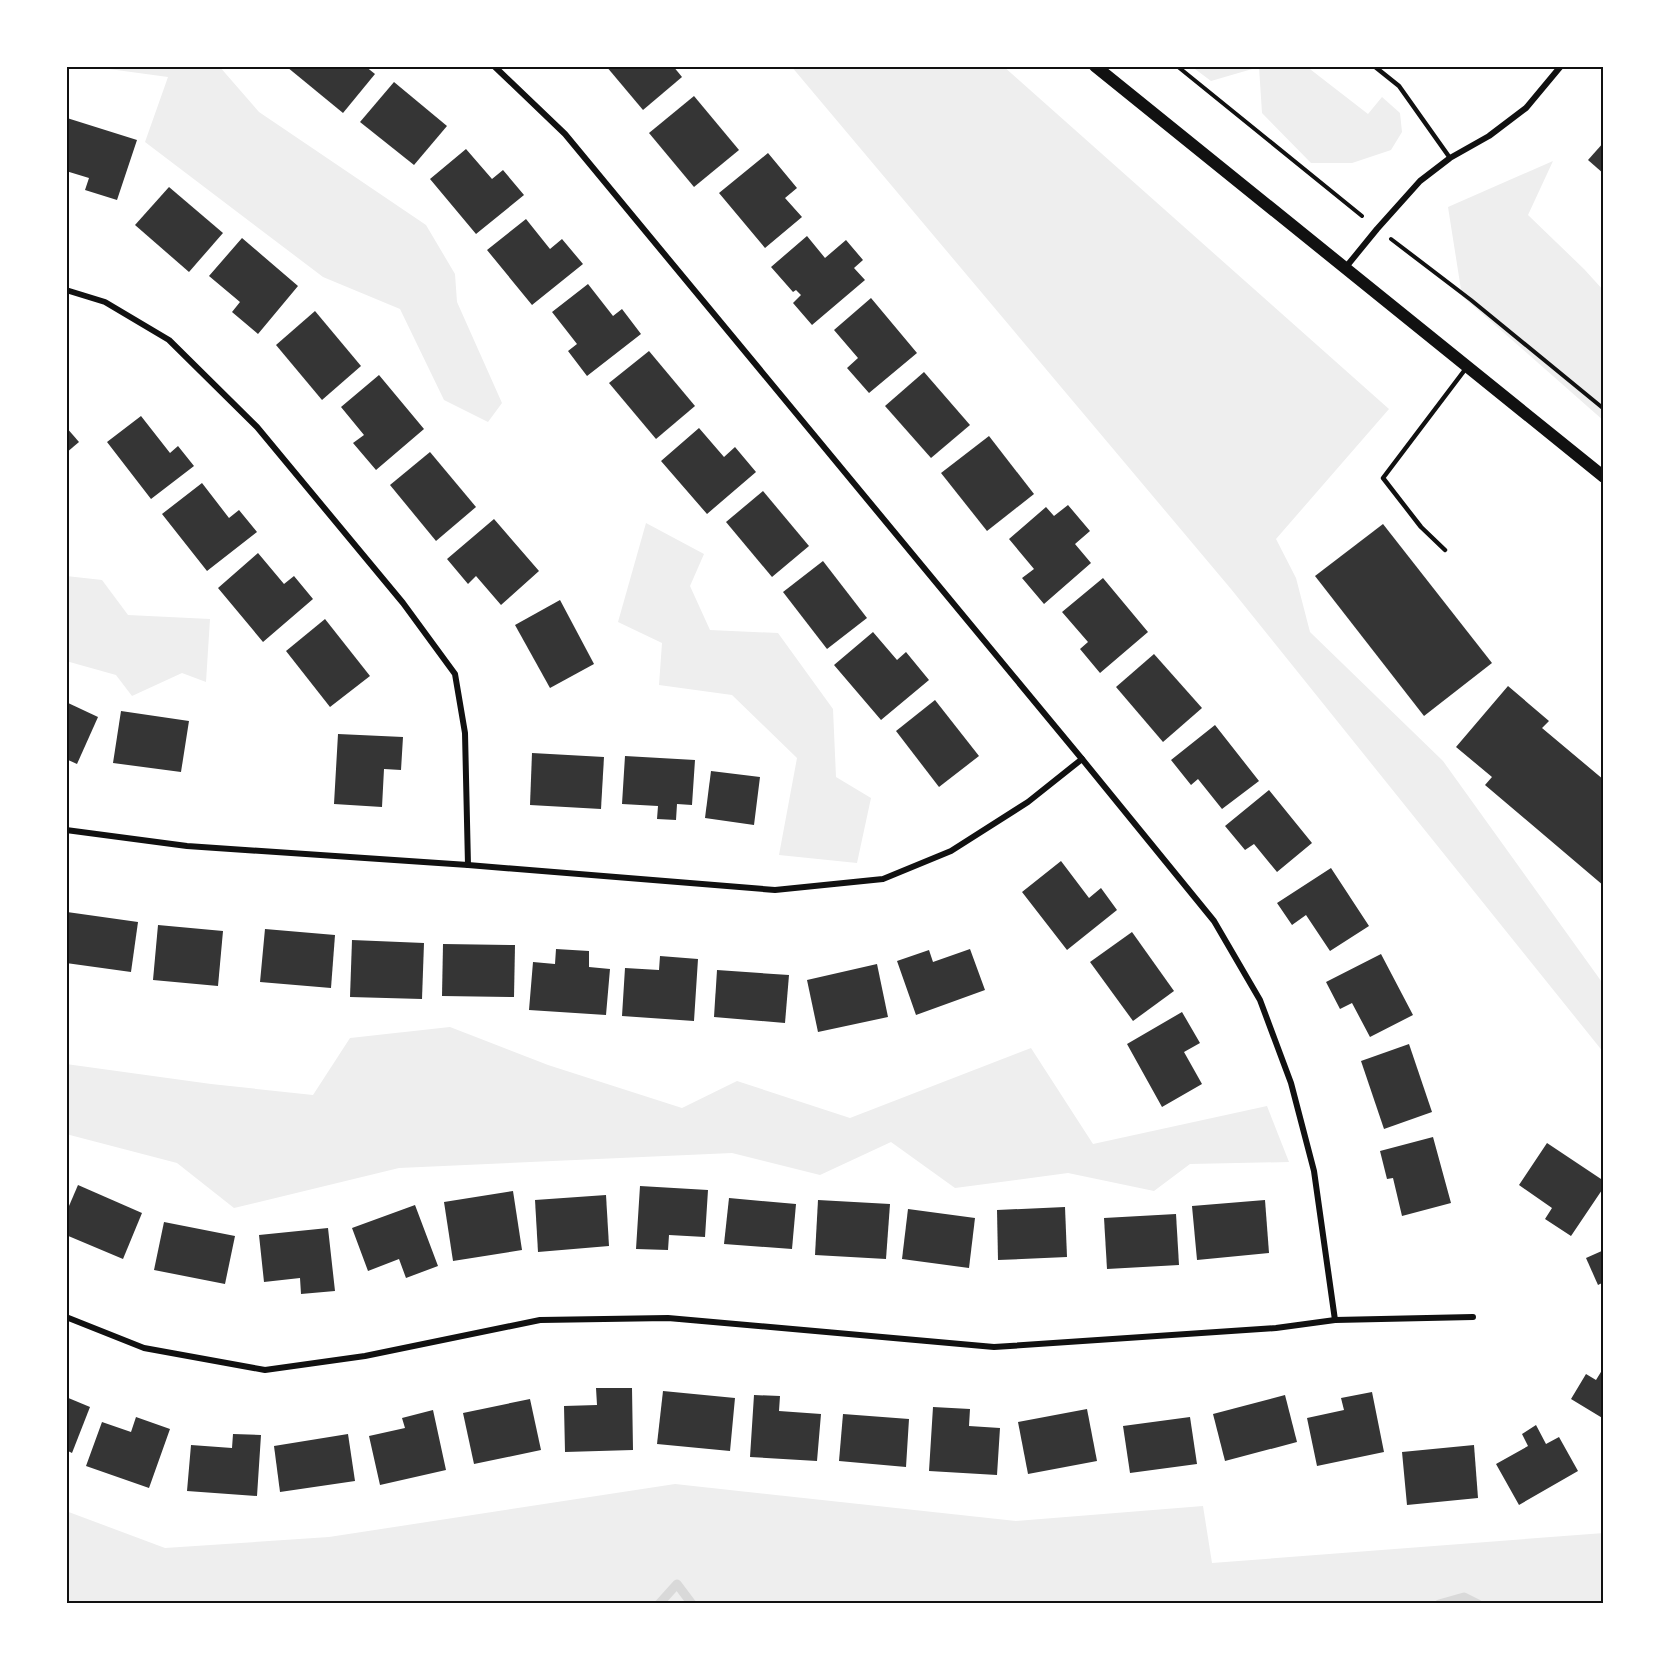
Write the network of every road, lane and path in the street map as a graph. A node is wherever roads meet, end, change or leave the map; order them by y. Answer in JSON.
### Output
{"nodes":[{"id":1,"x":494,"y":66,"type":"edge"},
{"id":2,"x":1095,"y":66,"type":"edge"},
{"id":3,"x":1374,"y":66,"type":"edge"},
{"id":4,"x":1561,"y":66,"type":"edge"},
{"id":5,"x":1450,"y":158,"type":"junction"},
{"id":6,"x":1346,"y":267,"type":"junction"},
{"id":7,"x":66,"y":290,"type":"edge"},
{"id":8,"x":1468,"y":367,"type":"junction"},
{"id":9,"x":1604,"y":477,"type":"edge"},
{"id":10,"x":1445,"y":550,"type":"dead end"},
{"id":11,"x":1082,"y":759,"type":"junction"},
{"id":12,"x":66,"y":830,"type":"edge"},
{"id":13,"x":468,"y":865,"type":"junction"},
{"id":14,"x":66,"y":1317,"type":"edge"},
{"id":15,"x":1473,"y":1317,"type":"dead end"},
{"id":16,"x":1335,"y":1320,"type":"junction"}],
"edges":[{"from":1,"to":11,"type":"street"},
{"from":2,"to":6,"type":"main road"},
{"from":3,"to":5,"type":"lane"},
{"from":4,"to":5,"type":"street"},
{"from":5,"to":6,"type":"street"},
{"from":6,"to":8,"type":"main road"},
{"from":7,"to":13,"type":"street"},
{"from":8,"to":9,"type":"main road"},
{"from":8,"to":10,"type":"lane"},
{"from":11,"to":13,"type":"street"},
{"from":11,"to":16,"type":"street"},
{"from":12,"to":13,"type":"street"},
{"from":14,"to":16,"type":"street"},
{"from":15,"to":16,"type":"street"}]}
